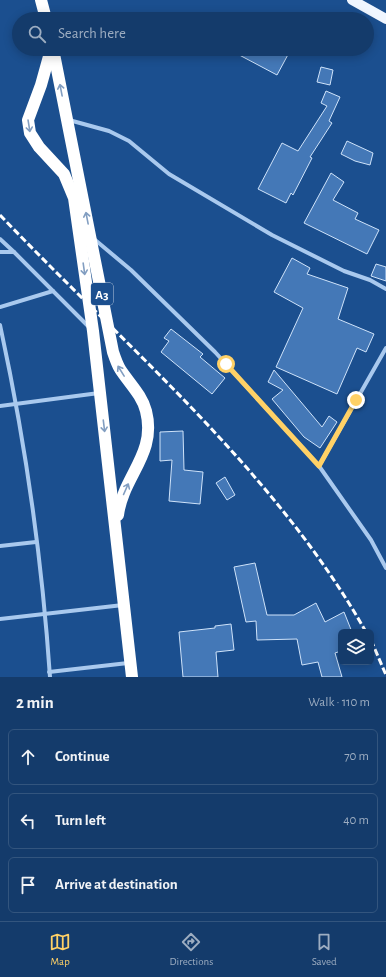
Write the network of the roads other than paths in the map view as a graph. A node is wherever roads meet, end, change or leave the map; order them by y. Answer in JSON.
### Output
{"nodes":[{"id":1,"x":41,"y":0,"type":"edge"},
{"id":2,"x":352,"y":0,"type":"edge"},
{"id":3,"x":44,"y":12,"type":"edge"},
{"id":4,"x":373,"y":12,"type":"edge"},
{"id":5,"x":374,"y":12,"type":"edge"},
{"id":6,"x":386,"y":19,"type":"edge"},
{"id":7,"x":50,"y":56,"type":"edge"},
{"id":8,"x":54,"y":56,"type":"edge"},
{"id":9,"x":67,"y":119,"type":"junction"},
{"id":10,"x":91,"y":236,"type":"junction"},
{"id":11,"x":0,"y":239,"type":"edge"},
{"id":12,"x":0,"y":252,"type":"edge"},
{"id":13,"x":14,"y":252,"type":"junction"},
{"id":14,"x":386,"y":289,"type":"edge"},
{"id":15,"x":53,"y":291,"type":"junction"},
{"id":16,"x":0,"y":307,"type":"edge"},
{"id":17,"x":0,"y":325,"type":"edge"},
{"id":18,"x":93,"y":331,"type":"junction"},
{"id":19,"x":386,"y":348,"type":"edge"},
{"id":20,"x":100,"y":392,"type":"junction"},
{"id":21,"x":17,"y":404,"type":"junction"},
{"id":22,"x":0,"y":406,"type":"edge"},
{"id":23,"x":319,"y":466,"type":"junction"},
{"id":24,"x":116,"y":526,"type":"junction"},
{"id":25,"x":36,"y":542,"type":"junction"},
{"id":26,"x":0,"y":546,"type":"edge"},
{"id":27,"x":386,"y":568,"type":"edge"},
{"id":28,"x":125,"y":605,"type":"junction"},
{"id":29,"x":45,"y":614,"type":"junction"},
{"id":30,"x":0,"y":619,"type":"edge"},
{"id":31,"x":131,"y":662,"type":"junction"},
{"id":32,"x":50,"y":675,"type":"edge"},
{"id":33,"x":132,"y":677,"type":"edge"}],
"edges":[{"from":1,"to":3,"type":"highway"},
{"from":2,"to":4,"type":"main road"},
{"from":5,"to":6,"type":"main road"},
{"from":7,"to":18,"type":"highway","number":"A3","one_way":true},
{"from":9,"to":8,"type":"highway","number":"A3","one_way":true},
{"from":10,"to":9,"type":"highway","number":"A3","one_way":true},
{"from":9,"to":14,"type":"street"},
{"from":10,"to":23,"type":"street"},
{"from":24,"to":10,"type":"highway","number":"A3","one_way":true},
{"from":11,"to":13,"type":"street"},
{"from":12,"to":13,"type":"street"},
{"from":13,"to":15,"type":"street"},
{"from":15,"to":16,"type":"street"},
{"from":15,"to":18,"type":"street"},
{"from":17,"to":21,"type":"street"},
{"from":18,"to":20,"type":"highway","number":"A3"},
{"from":19,"to":23,"type":"street"},
{"from":20,"to":21,"type":"street"},
{"from":20,"to":24,"type":"highway","number":"A3","one_way":true},
{"from":21,"to":22,"type":"street"},
{"from":21,"to":25,"type":"street"},
{"from":23,"to":27,"type":"street"},
{"from":24,"to":28,"type":"highway","number":"A3"},
{"from":25,"to":26,"type":"street"},
{"from":25,"to":29,"type":"street"},
{"from":28,"to":29,"type":"street"},
{"from":28,"to":31,"type":"highway","number":"A3"},
{"from":29,"to":30,"type":"street"},
{"from":29,"to":32,"type":"street"},
{"from":31,"to":32,"type":"street"},
{"from":31,"to":33,"type":"highway","number":"A3"}]}
